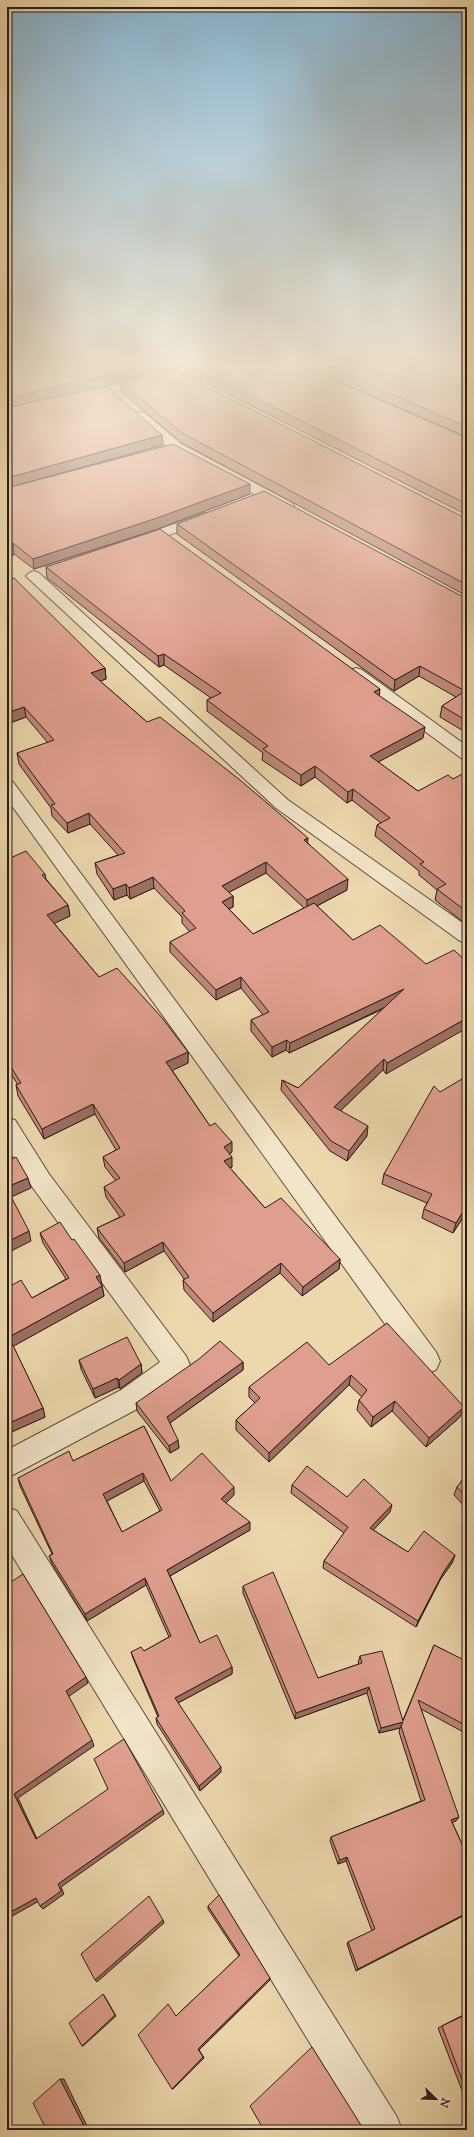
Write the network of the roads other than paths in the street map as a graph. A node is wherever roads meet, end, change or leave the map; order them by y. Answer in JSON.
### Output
{"nodes":[{"id":1,"x":205,"y":463,"type":"edge"},
{"id":2,"x":265,"y":495,"type":"junction"},
{"id":3,"x":250,"y":500,"type":"edge"},
{"id":4,"x":221,"y":511,"type":"edge"},
{"id":5,"x":300,"y":514,"type":"edge"},
{"id":6,"x":163,"y":533,"type":"junction"},
{"id":7,"x":176,"y":542,"type":"edge"},
{"id":8,"x":125,"y":546,"type":"edge"},
{"id":9,"x":35,"y":576,"type":"dead end"},
{"id":10,"x":344,"y":664,"type":"edge"},
{"id":11,"x":467,"y":754,"type":"edge"},
{"id":12,"x":7,"y":786,"type":"edge"},
{"id":13,"x":467,"y":936,"type":"edge"},
{"id":14,"x":7,"y":1127,"type":"edge"},
{"id":15,"x":428,"y":1361,"type":"dead end"},
{"id":16,"x":7,"y":1465,"type":"edge"},
{"id":17,"x":7,"y":1522,"type":"edge"},
{"id":18,"x":384,"y":2130,"type":"edge"}],
"edges":[{"from":1,"to":2,"type":"street"},
{"from":2,"to":3,"type":"street"},
{"from":2,"to":5,"type":"street"},
{"from":4,"to":6,"type":"street"},
{"from":6,"to":7,"type":"street"},
{"from":6,"to":8,"type":"street"},
{"from":9,"to":13,"type":"street"},
{"from":10,"to":11,"type":"street"},
{"from":12,"to":15,"type":"street"},
{"from":14,"to":16,"type":"street"},
{"from":17,"to":18,"type":"street"}]}
